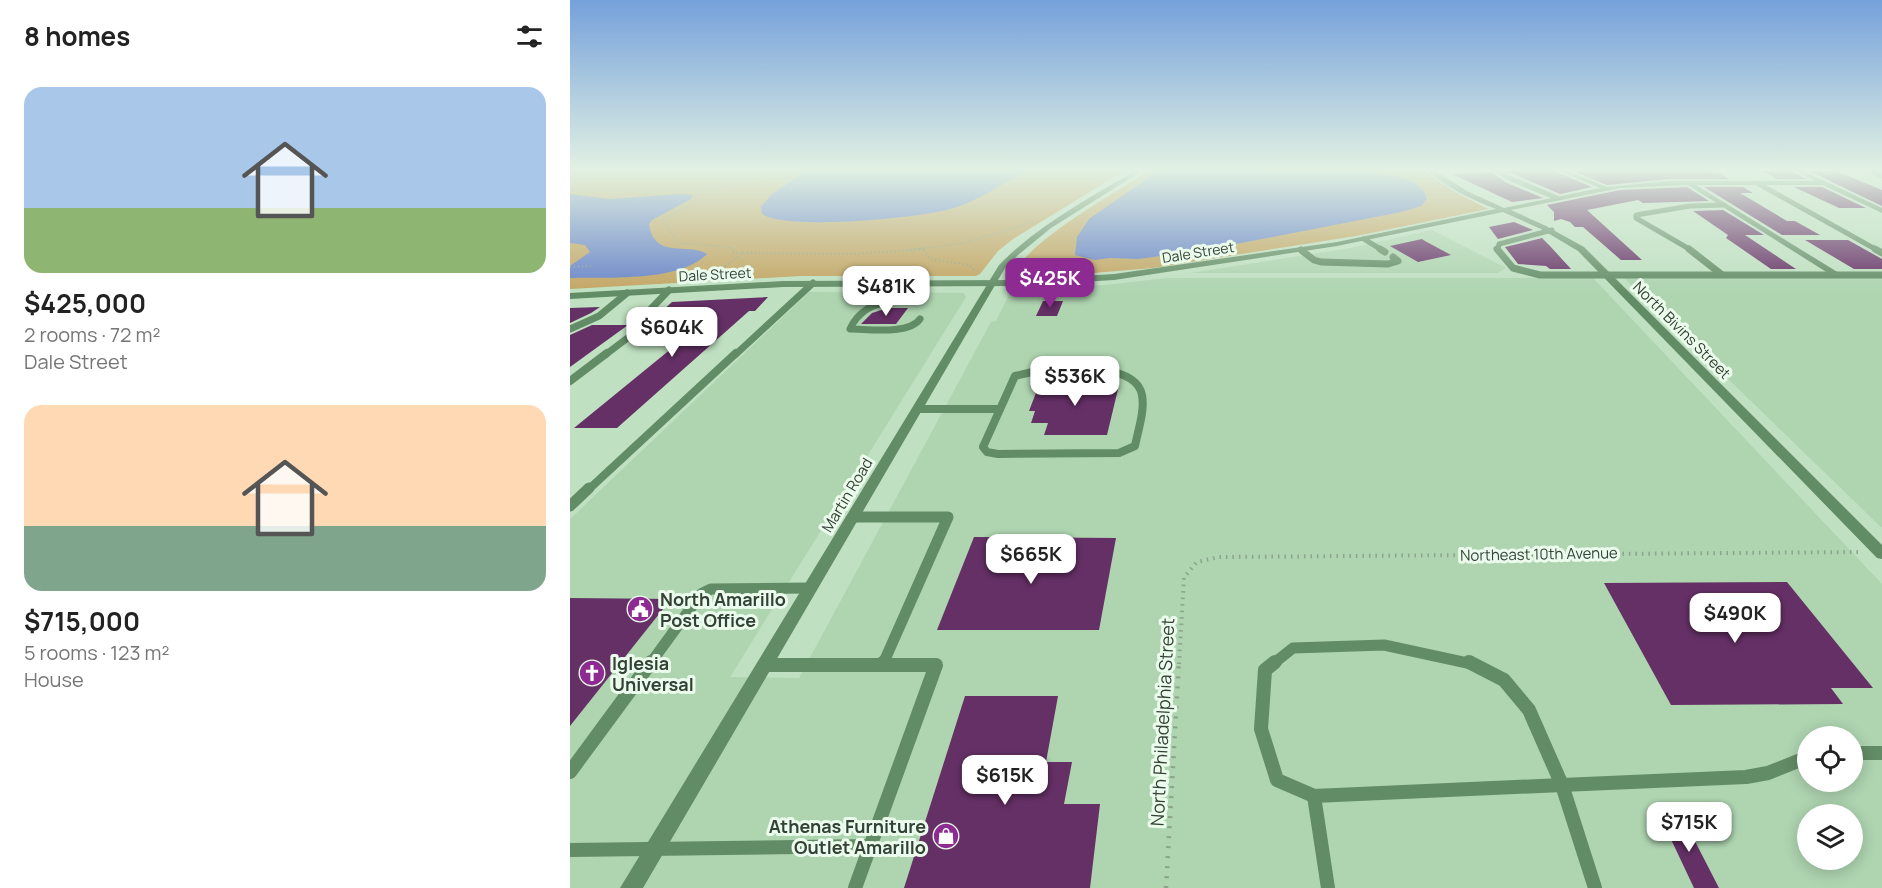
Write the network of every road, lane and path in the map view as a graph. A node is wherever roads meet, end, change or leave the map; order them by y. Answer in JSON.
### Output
{"nodes":[{"id":1,"x":676,"y":210,"type":"edge"},
{"id":2,"x":1077,"y":210,"type":"edge"},
{"id":3,"x":1498,"y":210,"type":"edge"},
{"id":4,"x":1508,"y":210,"type":"edge"},
{"id":5,"x":1663,"y":210,"type":"edge"},
{"id":6,"x":1733,"y":210,"type":"edge"},
{"id":7,"x":1806,"y":210,"type":"edge"},
{"id":8,"x":1041,"y":218,"type":"dead end"},
{"id":9,"x":1552,"y":230,"type":"junction"},
{"id":10,"x":1364,"y":239,"type":"junction"},
{"id":11,"x":924,"y":250,"type":"junction"},
{"id":12,"x":1301,"y":250,"type":"junction"},
{"id":13,"x":1385,"y":252,"type":"dead end"},
{"id":14,"x":743,"y":253,"type":"junction"},
{"id":15,"x":1882,"y":253,"type":"edge"},
{"id":16,"x":1396,"y":259,"type":"dead end"},
{"id":17,"x":593,"y":266,"type":"dead end"},
{"id":18,"x":570,"y":267,"type":"edge"},
{"id":19,"x":1606,"y":274,"type":"junction"},
{"id":20,"x":1721,"y":274,"type":"junction"},
{"id":21,"x":1836,"y":275,"type":"junction"},
{"id":22,"x":1882,"y":275,"type":"edge"},
{"id":23,"x":976,"y":277,"type":"dead end"},
{"id":24,"x":705,"y":281,"type":"dead end"},
{"id":25,"x":813,"y":283,"type":"junction"},
{"id":26,"x":993,"y":283,"type":"junction"},
{"id":27,"x":669,"y":290,"type":"junction"},
{"id":28,"x":627,"y":293,"type":"junction"},
{"id":29,"x":570,"y":296,"type":"edge"},
{"id":30,"x":897,"y":301,"type":"dead end"},
{"id":31,"x":920,"y":319,"type":"dead end"},
{"id":32,"x":570,"y":329,"type":"edge"},
{"id":33,"x":570,"y":381,"type":"edge"},
{"id":34,"x":918,"y":409,"type":"junction"},
{"id":35,"x":1000,"y":409,"type":"junction"},
{"id":36,"x":570,"y":506,"type":"edge"},
{"id":37,"x":853,"y":517,"type":"junction"},
{"id":38,"x":1881,"y":552,"type":"edge"},
{"id":39,"x":1197,"y":562,"type":"joint"},
{"id":40,"x":810,"y":588,"type":"junction"},
{"id":41,"x":765,"y":665,"type":"junction"},
{"id":42,"x":883,"y":665,"type":"junction"},
{"id":43,"x":1863,"y":753,"type":"edge"},
{"id":44,"x":1882,"y":753,"type":"edge"},
{"id":45,"x":1797,"y":761,"type":"edge"},
{"id":46,"x":570,"y":772,"type":"edge"},
{"id":47,"x":1562,"y":786,"type":"junction"},
{"id":48,"x":1314,"y":796,"type":"junction"},
{"id":49,"x":871,"y":846,"type":"junction"},
{"id":50,"x":654,"y":849,"type":"junction"},
{"id":51,"x":570,"y":850,"type":"edge"},
{"id":52,"x":631,"y":888,"type":"edge"},
{"id":53,"x":855,"y":888,"type":"edge"},
{"id":54,"x":1166,"y":888,"type":"edge"},
{"id":55,"x":1328,"y":888,"type":"edge"},
{"id":56,"x":1595,"y":888,"type":"edge"}],
"edges":[{"from":1,"to":14,"type":"path"},
{"from":2,"to":26,"type":"street","name":"Martin Road"},
{"from":3,"to":10,"type":"street","name":"Dale Street"},
{"from":4,"to":9,"type":"street","name":"North Bivins Street"},
{"from":5,"to":20,"type":"lane"},
{"from":6,"to":21,"type":"street"},
{"from":7,"to":15,"type":"lane"},
{"from":8,"to":11,"type":"path"},
{"from":9,"to":19,"type":"street","name":"North Bivins Street"},
{"from":9,"to":19,"type":"lane"},
{"from":10,"to":12,"type":"street","name":"Dale Street"},
{"from":10,"to":13,"type":"lane"},
{"from":11,"to":14,"type":"path"},
{"from":11,"to":23,"type":"path"},
{"from":12,"to":16,"type":"lane"},
{"from":12,"to":26,"type":"street","name":"Dale Street"},
{"from":14,"to":24,"type":"path"},
{"from":17,"to":18,"type":"path"},
{"from":19,"to":20,"type":"lane"},
{"from":19,"to":38,"type":"street","name":"North Bivins Street"},
{"from":20,"to":21,"type":"lane"},
{"from":21,"to":22,"type":"lane"},
{"from":25,"to":26,"type":"street","name":"Dale Street"},
{"from":25,"to":27,"type":"street","name":"Dale Street"},
{"from":25,"to":36,"type":"lane"},
{"from":26,"to":34,"type":"street","name":"Martin Road"},
{"from":27,"to":28,"type":"street","name":"Dale Street"},
{"from":27,"to":33,"type":"lane"},
{"from":28,"to":29,"type":"street","name":"Dale Street"},
{"from":28,"to":32,"type":"lane"},
{"from":30,"to":31,"type":"lane"},
{"from":34,"to":35,"type":"lane"},
{"from":34,"to":37,"type":"street","name":"Martin Road"},
{"from":35,"to":35,"type":"lane"},
{"from":37,"to":40,"type":"street","name":"Martin Road"},
{"from":37,"to":42,"type":"lane"},
{"from":38,"to":39,"type":"path","name":"Northeast 10th Avenue"},
{"from":39,"to":54,"type":"path","name":"North Philadelphia Street"},
{"from":40,"to":41,"type":"street","name":"Martin Road"},
{"from":40,"to":46,"type":"lane"},
{"from":41,"to":42,"type":"lane"},
{"from":41,"to":50,"type":"street","name":"Martin Road"},
{"from":42,"to":49,"type":"lane"},
{"from":43,"to":44,"type":"lane"},
{"from":45,"to":47,"type":"lane"},
{"from":47,"to":48,"type":"lane"},
{"from":47,"to":48,"type":"lane"},
{"from":47,"to":56,"type":"lane"},
{"from":48,"to":55,"type":"lane"},
{"from":49,"to":50,"type":"lane"},
{"from":49,"to":53,"type":"lane"},
{"from":50,"to":51,"type":"lane"},
{"from":50,"to":52,"type":"street","name":"Martin Road"}]}
